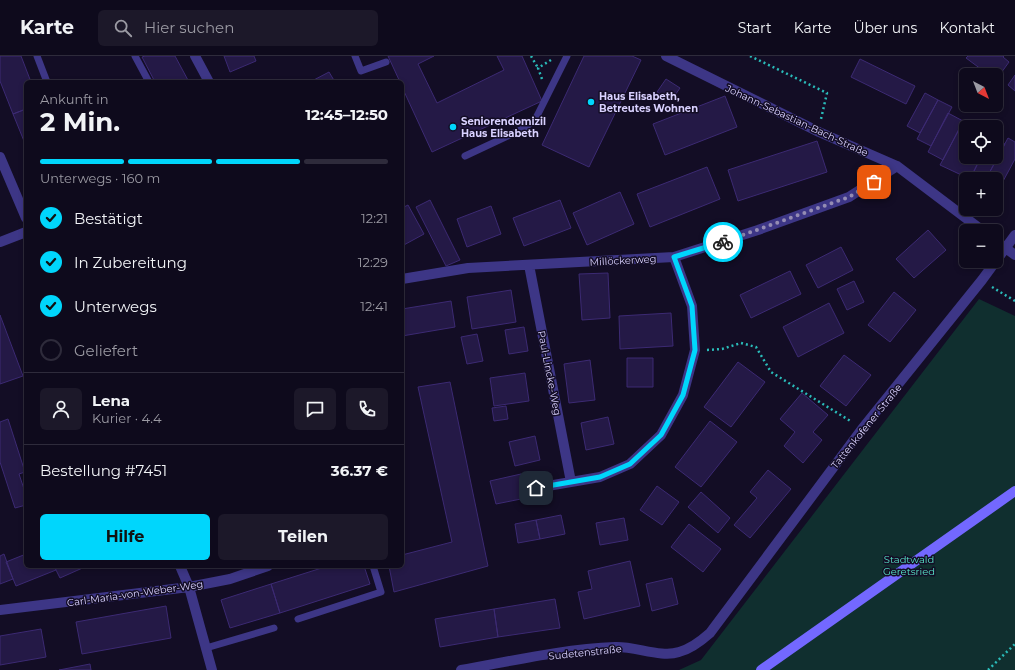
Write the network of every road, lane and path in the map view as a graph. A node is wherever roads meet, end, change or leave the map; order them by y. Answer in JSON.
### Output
{"nodes":[{"id":1,"x":36,"y":56,"type":"edge"},
{"id":2,"x":135,"y":56,"type":"edge"},
{"id":3,"x":195,"y":56,"type":"edge"},
{"id":4,"x":355,"y":56,"type":"edge"},
{"id":5,"x":530,"y":56,"type":"edge"},
{"id":6,"x":567,"y":56,"type":"edge"},
{"id":7,"x":666,"y":56,"type":"edge"},
{"id":8,"x":750,"y":56,"type":"edge"},
{"id":9,"x":386,"y":62,"type":"dead end"},
{"id":10,"x":538,"y":68,"type":"dead end"},
{"id":11,"x":46,"y":80,"type":"edge"},
{"id":12,"x":148,"y":80,"type":"edge"},
{"id":13,"x":208,"y":80,"type":"edge"},
{"id":14,"x":819,"y":132,"type":"junction"},
{"id":15,"x":465,"y":156,"type":"dead end"},
{"id":16,"x":0,"y":158,"type":"edge"},
{"id":17,"x":898,"y":166,"type":"junction"},
{"id":18,"x":24,"y":213,"type":"edge"},
{"id":19,"x":974,"y":224,"type":"edge"},
{"id":20,"x":24,"y":233,"type":"edge"},
{"id":21,"x":1015,"y":235,"type":"edge"},
{"id":22,"x":0,"y":242,"type":"edge"},
{"id":23,"x":1003,"y":246,"type":"edge"},
{"id":24,"x":1006,"y":248,"type":"junction"},
{"id":25,"x":1015,"y":255,"type":"edge"},
{"id":26,"x":674,"y":257,"type":"junction"},
{"id":27,"x":529,"y":265,"type":"junction"},
{"id":28,"x":404,"y":279,"type":"edge"},
{"id":29,"x":982,"y":280,"type":"junction"},
{"id":30,"x":1015,"y":301,"type":"edge"},
{"id":31,"x":695,"y":350,"type":"junction"},
{"id":32,"x":862,"y":429,"type":"junction"},
{"id":33,"x":571,"y":482,"type":"junction"},
{"id":34,"x":536,"y":488,"type":"dead end"},
{"id":35,"x":1015,"y":491,"type":"edge"},
{"id":36,"x":181,"y":568,"type":"edge"},
{"id":37,"x":262,"y":568,"type":"edge"},
{"id":38,"x":374,"y":568,"type":"edge"},
{"id":39,"x":189,"y":587,"type":"junction"},
{"id":40,"x":0,"y":610,"type":"edge"},
{"id":41,"x":298,"y":618,"type":"dead end"},
{"id":42,"x":722,"y":620,"type":"joint"},
{"id":43,"x":274,"y":628,"type":"dead end"},
{"id":44,"x":1015,"y":644,"type":"edge"},
{"id":45,"x":206,"y":648,"type":"junction"},
{"id":46,"x":212,"y":670,"type":"edge"},
{"id":47,"x":461,"y":670,"type":"edge"},
{"id":48,"x":761,"y":670,"type":"edge"},
{"id":49,"x":988,"y":670,"type":"edge"}],
"edges":[{"from":1,"to":11,"type":"lane"},
{"from":2,"to":12,"type":"lane"},
{"from":3,"to":13,"type":"street"},
{"from":4,"to":9,"type":"lane"},
{"from":5,"to":10,"type":"path"},
{"from":6,"to":15,"type":"lane"},
{"from":7,"to":14,"type":"street","name":"Johann-Sebastian-Bach-Straße"},
{"from":8,"to":14,"type":"path"},
{"from":14,"to":17,"type":"street","name":"Johann-Sebastian-Bach-Straße"},
{"from":16,"to":18,"type":"street"},
{"from":17,"to":19,"type":"street","name":"Johann-Sebastian-Bach-Straße"},
{"from":17,"to":26,"type":"street","name":"Millöckerweg"},
{"from":20,"to":22,"type":"street"},
{"from":21,"to":24,"type":"street","name":"Tattenkofener Straße"},
{"from":23,"to":24,"type":"street"},
{"from":24,"to":25,"type":"street"},
{"from":24,"to":29,"type":"street","name":"Tattenkofener Straße"},
{"from":26,"to":27,"type":"street","name":"Millöckerweg"},
{"from":26,"to":31,"type":"street"},
{"from":27,"to":28,"type":"street","name":"Millöckerweg"},
{"from":27,"to":33,"type":"street","name":"Paul-Lincke-Weg"},
{"from":29,"to":30,"type":"path"},
{"from":29,"to":32,"type":"street","name":"Tattenkofener Straße"},
{"from":31,"to":32,"type":"path"},
{"from":31,"to":33,"type":"street"},
{"from":32,"to":42,"type":"street","name":"Tattenkofener Straße"},
{"from":33,"to":34,"type":"street"},
{"from":35,"to":48,"type":"main road"},
{"from":36,"to":39,"type":"street"},
{"from":37,"to":39,"type":"street","name":"Carl-Maria-von-Weber-Weg"},
{"from":38,"to":41,"type":"lane"},
{"from":39,"to":40,"type":"street","name":"Carl-Maria-von-Weber-Weg"},
{"from":39,"to":45,"type":"street"},
{"from":42,"to":47,"type":"street","name":"Sudetenstraße"},
{"from":43,"to":45,"type":"lane"},
{"from":44,"to":49,"type":"path"},
{"from":45,"to":46,"type":"street"}]}
